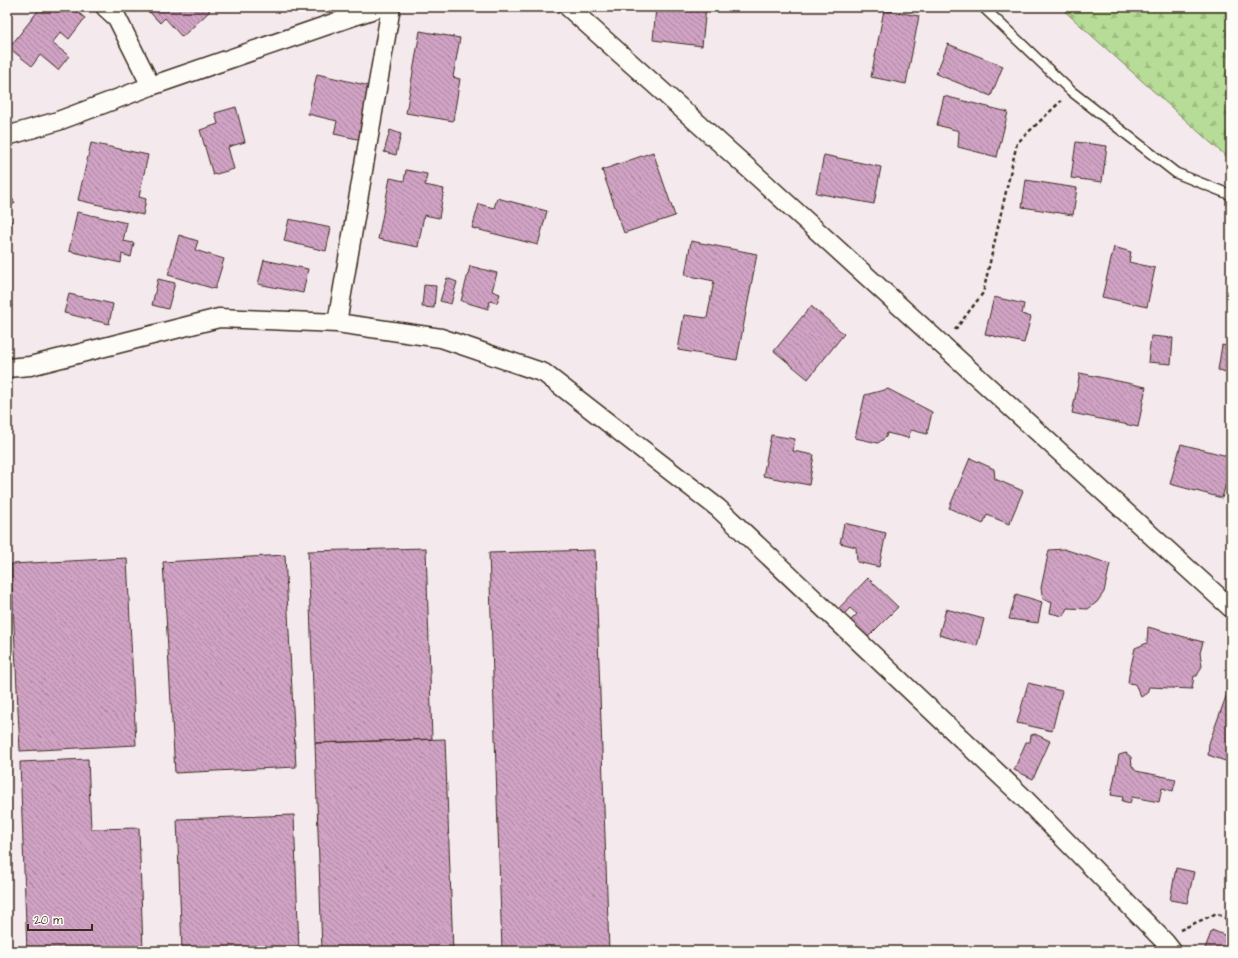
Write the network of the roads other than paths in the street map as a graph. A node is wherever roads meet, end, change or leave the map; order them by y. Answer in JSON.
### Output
{"nodes":[{"id":1,"x":105,"y":7,"type":"edge"},
{"id":2,"x":380,"y":7,"type":"edge"},
{"id":3,"x":390,"y":7,"type":"edge"},
{"id":4,"x":568,"y":7,"type":"edge"},
{"id":5,"x":983,"y":7,"type":"edge"},
{"id":6,"x":151,"y":86,"type":"junction"},
{"id":7,"x":7,"y":136,"type":"edge"},
{"id":8,"x":1231,"y":195,"type":"edge"},
{"id":9,"x":336,"y":323,"type":"junction"},
{"id":10,"x":7,"y":368,"type":"edge"},
{"id":11,"x":1231,"y":608,"type":"edge"},
{"id":12,"x":1169,"y":946,"type":"edge"}],
"edges":[{"from":1,"to":6,"type":"street"},
{"from":2,"to":6,"type":"street"},
{"from":3,"to":9,"type":"street"},
{"from":4,"to":11,"type":"street"},
{"from":5,"to":8,"type":"lane"},
{"from":6,"to":7,"type":"street"},
{"from":9,"to":10,"type":"street"},
{"from":9,"to":12,"type":"street"}]}
